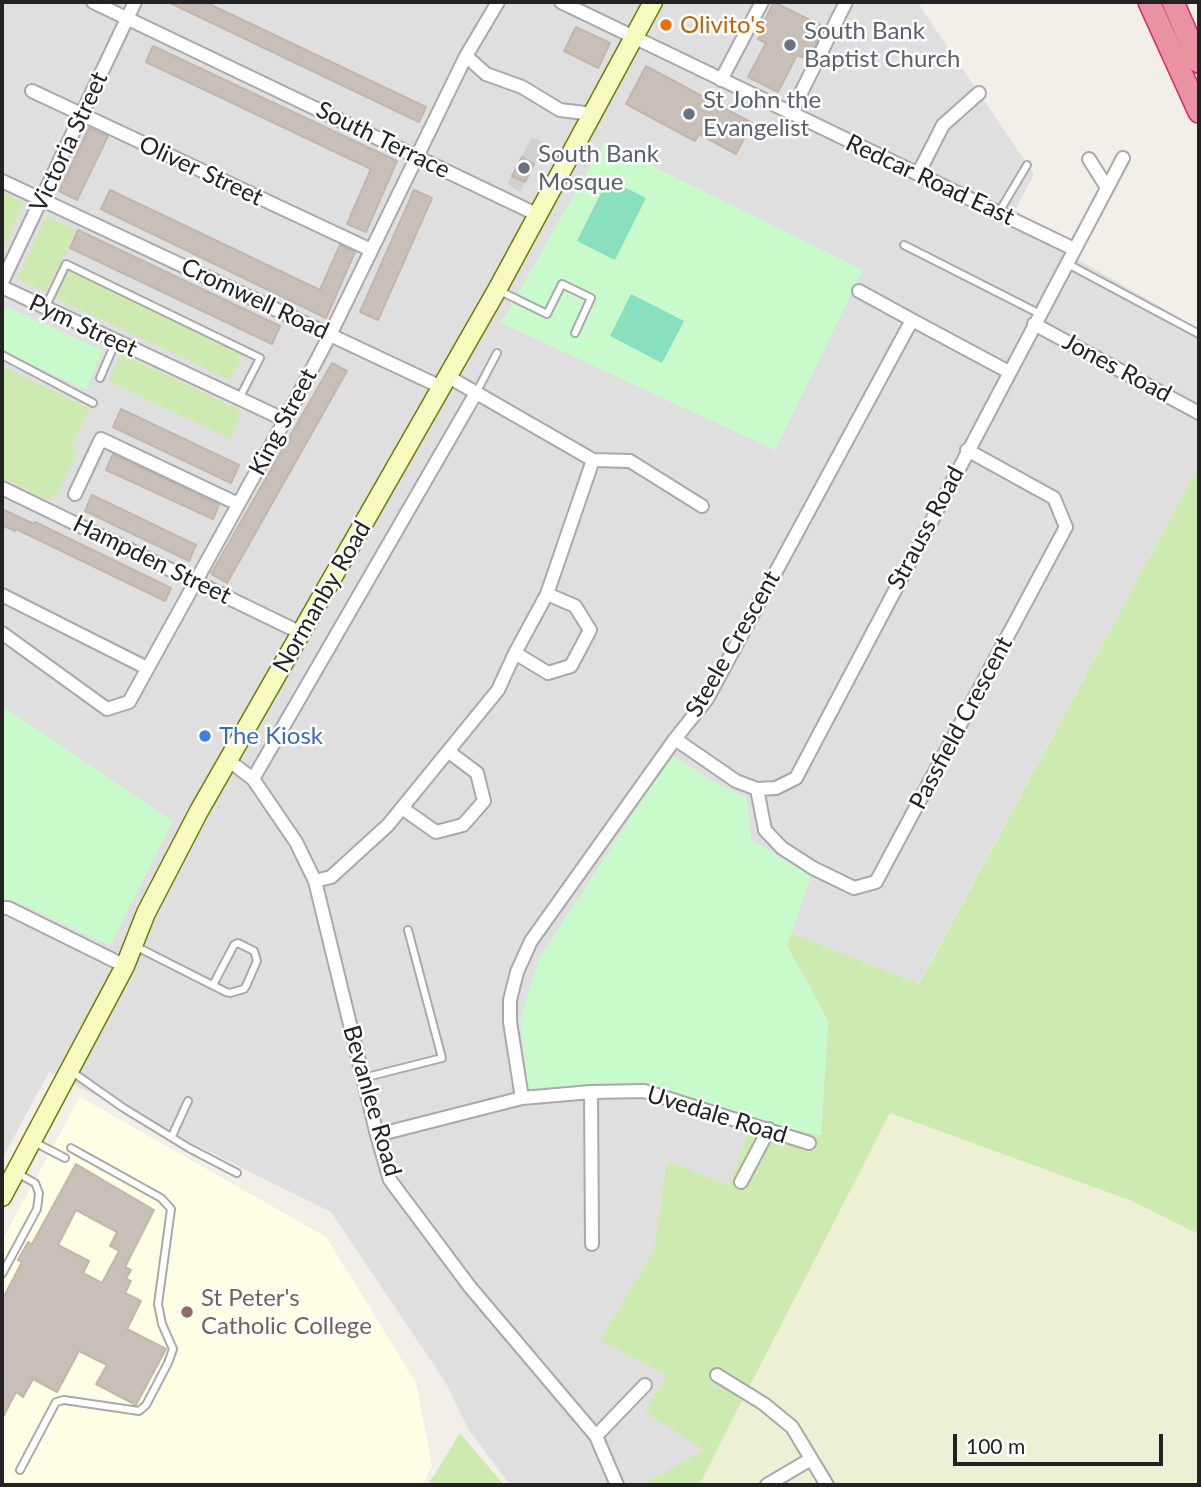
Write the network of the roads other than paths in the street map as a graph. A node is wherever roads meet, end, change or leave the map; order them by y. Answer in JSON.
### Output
{"nodes":[{"id":1,"x":93,"y":2,"type":"edge"},
{"id":2,"x":135,"y":2,"type":"edge"},
{"id":3,"x":498,"y":2,"type":"edge"},
{"id":4,"x":564,"y":2,"type":"edge"},
{"id":5,"x":653,"y":2,"type":"edge"},
{"id":6,"x":762,"y":2,"type":"edge"},
{"id":7,"x":846,"y":2,"type":"edge"},
{"id":8,"x":1149,"y":2,"type":"edge"},
{"id":9,"x":1173,"y":2,"type":"edge"},
{"id":10,"x":128,"y":18,"type":"junction"},
{"id":11,"x":634,"y":38,"type":"junction"},
{"id":12,"x":466,"y":56,"type":"junction"},
{"id":13,"x":1199,"y":62,"type":"edge"},
{"id":14,"x":721,"y":80,"type":"junction"},
{"id":15,"x":32,"y":91,"type":"dead end"},
{"id":16,"x":979,"y":93,"type":"dead end"},
{"id":17,"x":1199,"y":112,"type":"edge"},
{"id":18,"x":791,"y":113,"type":"junction"},
{"id":19,"x":593,"y":114,"type":"junction"},
{"id":20,"x":81,"y":115,"type":"junction"},
{"id":21,"x":416,"y":155,"type":"junction"},
{"id":22,"x":1123,"y":158,"type":"dead end"},
{"id":23,"x":1089,"y":159,"type":"dead end"},
{"id":24,"x":1027,"y":165,"type":"dead end"},
{"id":25,"x":918,"y":174,"type":"junction"},
{"id":26,"x":2,"y":181,"type":"edge"},
{"id":27,"x":1106,"y":186,"type":"junction"},
{"id":28,"x":41,"y":200,"type":"junction"},
{"id":29,"x":999,"y":212,"type":"junction"},
{"id":30,"x":538,"y":215,"type":"junction"},
{"id":31,"x":905,"y":246,"type":"dead end"},
{"id":32,"x":1074,"y":248,"type":"junction"},
{"id":33,"x":371,"y":250,"type":"junction"},
{"id":34,"x":1067,"y":263,"type":"junction"},
{"id":35,"x":2,"y":282,"type":"edge"},
{"id":36,"x":2,"y":288,"type":"edge"},
{"id":37,"x":497,"y":289,"type":"junction"},
{"id":38,"x":859,"y":291,"type":"dead end"},
{"id":39,"x":44,"y":309,"type":"junction"},
{"id":40,"x":1037,"y":319,"type":"junction"},
{"id":41,"x":912,"y":320,"type":"junction"},
{"id":42,"x":575,"y":332,"type":"dead end"},
{"id":43,"x":1199,"y":334,"type":"edge"},
{"id":44,"x":330,"y":335,"type":"junction"},
{"id":45,"x":116,"y":341,"type":"junction"},
{"id":46,"x":498,"y":353,"type":"dead end"},
{"id":47,"x":2,"y":355,"type":"edge"},
{"id":48,"x":1009,"y":372,"type":"junction"},
{"id":49,"x":100,"y":377,"type":"dead end"},
{"id":50,"x":444,"y":382,"type":"junction"},
{"id":51,"x":476,"y":393,"type":"junction"},
{"id":52,"x":239,"y":399,"type":"junction"},
{"id":53,"x":93,"y":402,"type":"dead end"},
{"id":54,"x":1199,"y":413,"type":"edge"},
{"id":55,"x":285,"y":420,"type":"junction"},
{"id":56,"x":967,"y":450,"type":"junction"},
{"id":57,"x":593,"y":460,"type":"junction"},
{"id":58,"x":2,"y":488,"type":"edge"},
{"id":59,"x":75,"y":494,"type":"dead end"},
{"id":60,"x":238,"y":504,"type":"junction"},
{"id":61,"x":702,"y":506,"type":"dead end"},
{"id":62,"x":195,"y":581,"type":"junction"},
{"id":63,"x":547,"y":594,"type":"junction"},
{"id":64,"x":2,"y":595,"type":"edge"},
{"id":65,"x":2,"y":633,"type":"edge"},
{"id":66,"x":302,"y":633,"type":"junction"},
{"id":67,"x":514,"y":653,"type":"junction"},
{"id":68,"x":147,"y":668,"type":"junction"},
{"id":69,"x":675,"y":739,"type":"junction"},
{"id":70,"x":449,"y":752,"type":"junction"},
{"id":71,"x":228,"y":760,"type":"junction"},
{"id":72,"x":253,"y":779,"type":"junction"},
{"id":73,"x":757,"y":789,"type":"junction"},
{"id":74,"x":402,"y":808,"type":"junction"},
{"id":75,"x":315,"y":881,"type":"junction"},
{"id":76,"x":2,"y":908,"type":"edge"},
{"id":77,"x":408,"y":930,"type":"dead end"},
{"id":78,"x":133,"y":945,"type":"junction"},
{"id":79,"x":125,"y":966,"type":"junction"},
{"id":80,"x":213,"y":985,"type":"junction"},
{"id":81,"x":69,"y":1070,"type":"junction"},
{"id":82,"x":363,"y":1078,"type":"junction"},
{"id":83,"x":591,"y":1092,"type":"junction"},
{"id":84,"x":523,"y":1098,"type":"junction"},
{"id":85,"x":188,"y":1101,"type":"dead end"},
{"id":86,"x":769,"y":1129,"type":"junction"},
{"id":87,"x":377,"y":1135,"type":"junction"},
{"id":88,"x":172,"y":1136,"type":"junction"},
{"id":89,"x":32,"y":1141,"type":"junction"},
{"id":90,"x":809,"y":1143,"type":"dead end"},
{"id":91,"x":71,"y":1148,"type":"dead end"},
{"id":92,"x":65,"y":1158,"type":"dead end"},
{"id":93,"x":15,"y":1172,"type":"junction"},
{"id":94,"x":237,"y":1173,"type":"dead end"},
{"id":95,"x":741,"y":1182,"type":"dead end"},
{"id":96,"x":2,"y":1197,"type":"edge"},
{"id":97,"x":592,"y":1244,"type":"dead end"},
{"id":98,"x":2,"y":1274,"type":"edge"},
{"id":99,"x":717,"y":1375,"type":"dead end"},
{"id":100,"x":645,"y":1385,"type":"dead end"},
{"id":101,"x":596,"y":1436,"type":"junction"},
{"id":102,"x":811,"y":1459,"type":"junction"},
{"id":103,"x":20,"y":1470,"type":"dead end"},
{"id":104,"x":617,"y":1485,"type":"edge"},
{"id":105,"x":767,"y":1485,"type":"edge"},
{"id":106,"x":827,"y":1485,"type":"edge"}],
"edges":[{"from":1,"to":10,"type":"street"},
{"from":2,"to":10,"type":"street","name":"Victoria Street"},
{"from":3,"to":12,"type":"street","name":"King Street"},
{"from":4,"to":11,"type":"street","name":"Redcar Road East"},
{"from":5,"to":11,"type":"street","name":"Normanby Road"},
{"from":6,"to":14,"type":"street"},
{"from":7,"to":18,"type":"street"},
{"from":8,"to":17,"type":"highway"},
{"from":9,"to":13,"type":"highway"},
{"from":10,"to":20,"type":"street","name":"Victoria Street"},
{"from":10,"to":21,"type":"street","name":"South Terrace"},
{"from":11,"to":14,"type":"street","name":"Redcar Road East"},
{"from":11,"to":19,"type":"street","name":"Normanby Road"},
{"from":12,"to":19,"type":"street"},
{"from":12,"to":21,"type":"street","name":"King Street"},
{"from":14,"to":18,"type":"street","name":"Redcar Road East"},
{"from":15,"to":20,"type":"street","name":"Oliver Street"},
{"from":16,"to":25,"type":"street"},
{"from":18,"to":25,"type":"street","name":"Redcar Road East"},
{"from":19,"to":30,"type":"street","name":"Normanby Road"},
{"from":20,"to":28,"type":"street","name":"Victoria Street"},
{"from":20,"to":33,"type":"street","name":"Oliver Street"},
{"from":21,"to":30,"type":"street","name":"South Terrace"},
{"from":21,"to":33,"type":"street","name":"King Street"},
{"from":22,"to":27,"type":"street","name":"Strauss Road"},
{"from":23,"to":27,"type":"street"},
{"from":24,"to":29,"type":"lane"},
{"from":25,"to":29,"type":"street","name":"Redcar Road East"},
{"from":26,"to":28,"type":"street"},
{"from":27,"to":32,"type":"street","name":"Strauss Road"},
{"from":28,"to":35,"type":"street","name":"Victoria Street"},
{"from":28,"to":44,"type":"street","name":"Cromwell Road"},
{"from":29,"to":32,"type":"street","name":"Redcar Road East"},
{"from":30,"to":37,"type":"street","name":"Normanby Road"},
{"from":31,"to":40,"type":"lane"},
{"from":32,"to":34,"type":"street","name":"Strauss Road"},
{"from":33,"to":44,"type":"street","name":"King Street"},
{"from":34,"to":40,"type":"street","name":"Strauss Road"},
{"from":34,"to":43,"type":"lane"},
{"from":36,"to":39,"type":"street","name":"Pym Street"},
{"from":37,"to":42,"type":"lane"},
{"from":37,"to":50,"type":"street","name":"Normanby Road"},
{"from":38,"to":41,"type":"street"},
{"from":39,"to":45,"type":"street","name":"Pym Street"},
{"from":39,"to":52,"type":"lane"},
{"from":40,"to":48,"type":"street","name":"Strauss Road"},
{"from":40,"to":54,"type":"street","name":"Jones Road"},
{"from":41,"to":48,"type":"street"},
{"from":41,"to":69,"type":"street","name":"Steele Crescent"},
{"from":44,"to":50,"type":"street","name":"Cromwell Road"},
{"from":44,"to":55,"type":"street","name":"King Street"},
{"from":45,"to":49,"type":"lane"},
{"from":45,"to":52,"type":"street","name":"Pym Street"},
{"from":46,"to":51,"type":"lane"},
{"from":47,"to":53,"type":"lane"},
{"from":48,"to":56,"type":"street","name":"Strauss Road"},
{"from":50,"to":51,"type":"street","name":"Cromwell Road"},
{"from":50,"to":66,"type":"street","name":"Normanby Road"},
{"from":51,"to":57,"type":"street","name":"Cromwell Road"},
{"from":51,"to":72,"type":"street"},
{"from":52,"to":55,"type":"street"},
{"from":55,"to":60,"type":"street","name":"King Street"},
{"from":56,"to":73,"type":"street","name":"Strauss Road"},
{"from":56,"to":73,"type":"street","name":"Passfield Crescent"},
{"from":57,"to":61,"type":"street"},
{"from":57,"to":63,"type":"street"},
{"from":58,"to":62,"type":"street","name":"Hampden Street"},
{"from":59,"to":60,"type":"street"},
{"from":60,"to":62,"type":"street","name":"King Street"},
{"from":62,"to":66,"type":"street","name":"Hampden Street"},
{"from":62,"to":68,"type":"street","name":"King Street"},
{"from":63,"to":67,"type":"street"},
{"from":63,"to":67,"type":"street"},
{"from":64,"to":68,"type":"street"},
{"from":65,"to":68,"type":"street","name":"King Street"},
{"from":66,"to":71,"type":"street","name":"Normanby Road"},
{"from":67,"to":70,"type":"street"},
{"from":69,"to":73,"type":"street"},
{"from":69,"to":84,"type":"street","name":"Steele Crescent"},
{"from":70,"to":74,"type":"street"},
{"from":70,"to":74,"type":"street"},
{"from":71,"to":72,"type":"street","name":"Bevanlee Road"},
{"from":71,"to":78,"type":"street","name":"Normanby Road"},
{"from":72,"to":75,"type":"street","name":"Bevanlee Road"},
{"from":74,"to":75,"type":"street"},
{"from":75,"to":82,"type":"street","name":"Bevanlee Road"},
{"from":76,"to":79,"type":"street"},
{"from":77,"to":82,"type":"lane"},
{"from":78,"to":79,"type":"street","name":"Normanby Road"},
{"from":78,"to":80,"type":"lane"},
{"from":79,"to":81,"type":"street","name":"Normanby Road"},
{"from":80,"to":80,"type":"lane"},
{"from":81,"to":88,"type":"lane"},
{"from":81,"to":89,"type":"street","name":"Normanby Road"},
{"from":82,"to":87,"type":"street","name":"Bevanlee Road"},
{"from":83,"to":84,"type":"street","name":"Uvedale Road"},
{"from":83,"to":86,"type":"street","name":"Uvedale Road"},
{"from":83,"to":97,"type":"street"},
{"from":84,"to":87,"type":"street","name":"Uvedale Road"},
{"from":85,"to":88,"type":"lane"},
{"from":86,"to":90,"type":"street","name":"Uvedale Road"},
{"from":86,"to":95,"type":"street"},
{"from":87,"to":101,"type":"street","name":"Bevanlee Road"},
{"from":88,"to":94,"type":"lane"},
{"from":89,"to":92,"type":"lane"},
{"from":89,"to":93,"type":"street","name":"Normanby Road"},
{"from":91,"to":103,"type":"lane"},
{"from":93,"to":96,"type":"street","name":"Normanby Road"},
{"from":93,"to":98,"type":"lane"},
{"from":99,"to":102,"type":"street"},
{"from":100,"to":101,"type":"street"},
{"from":101,"to":104,"type":"street","name":"Bevanlee Road"},
{"from":102,"to":105,"type":"street"},
{"from":102,"to":106,"type":"street"}]}
